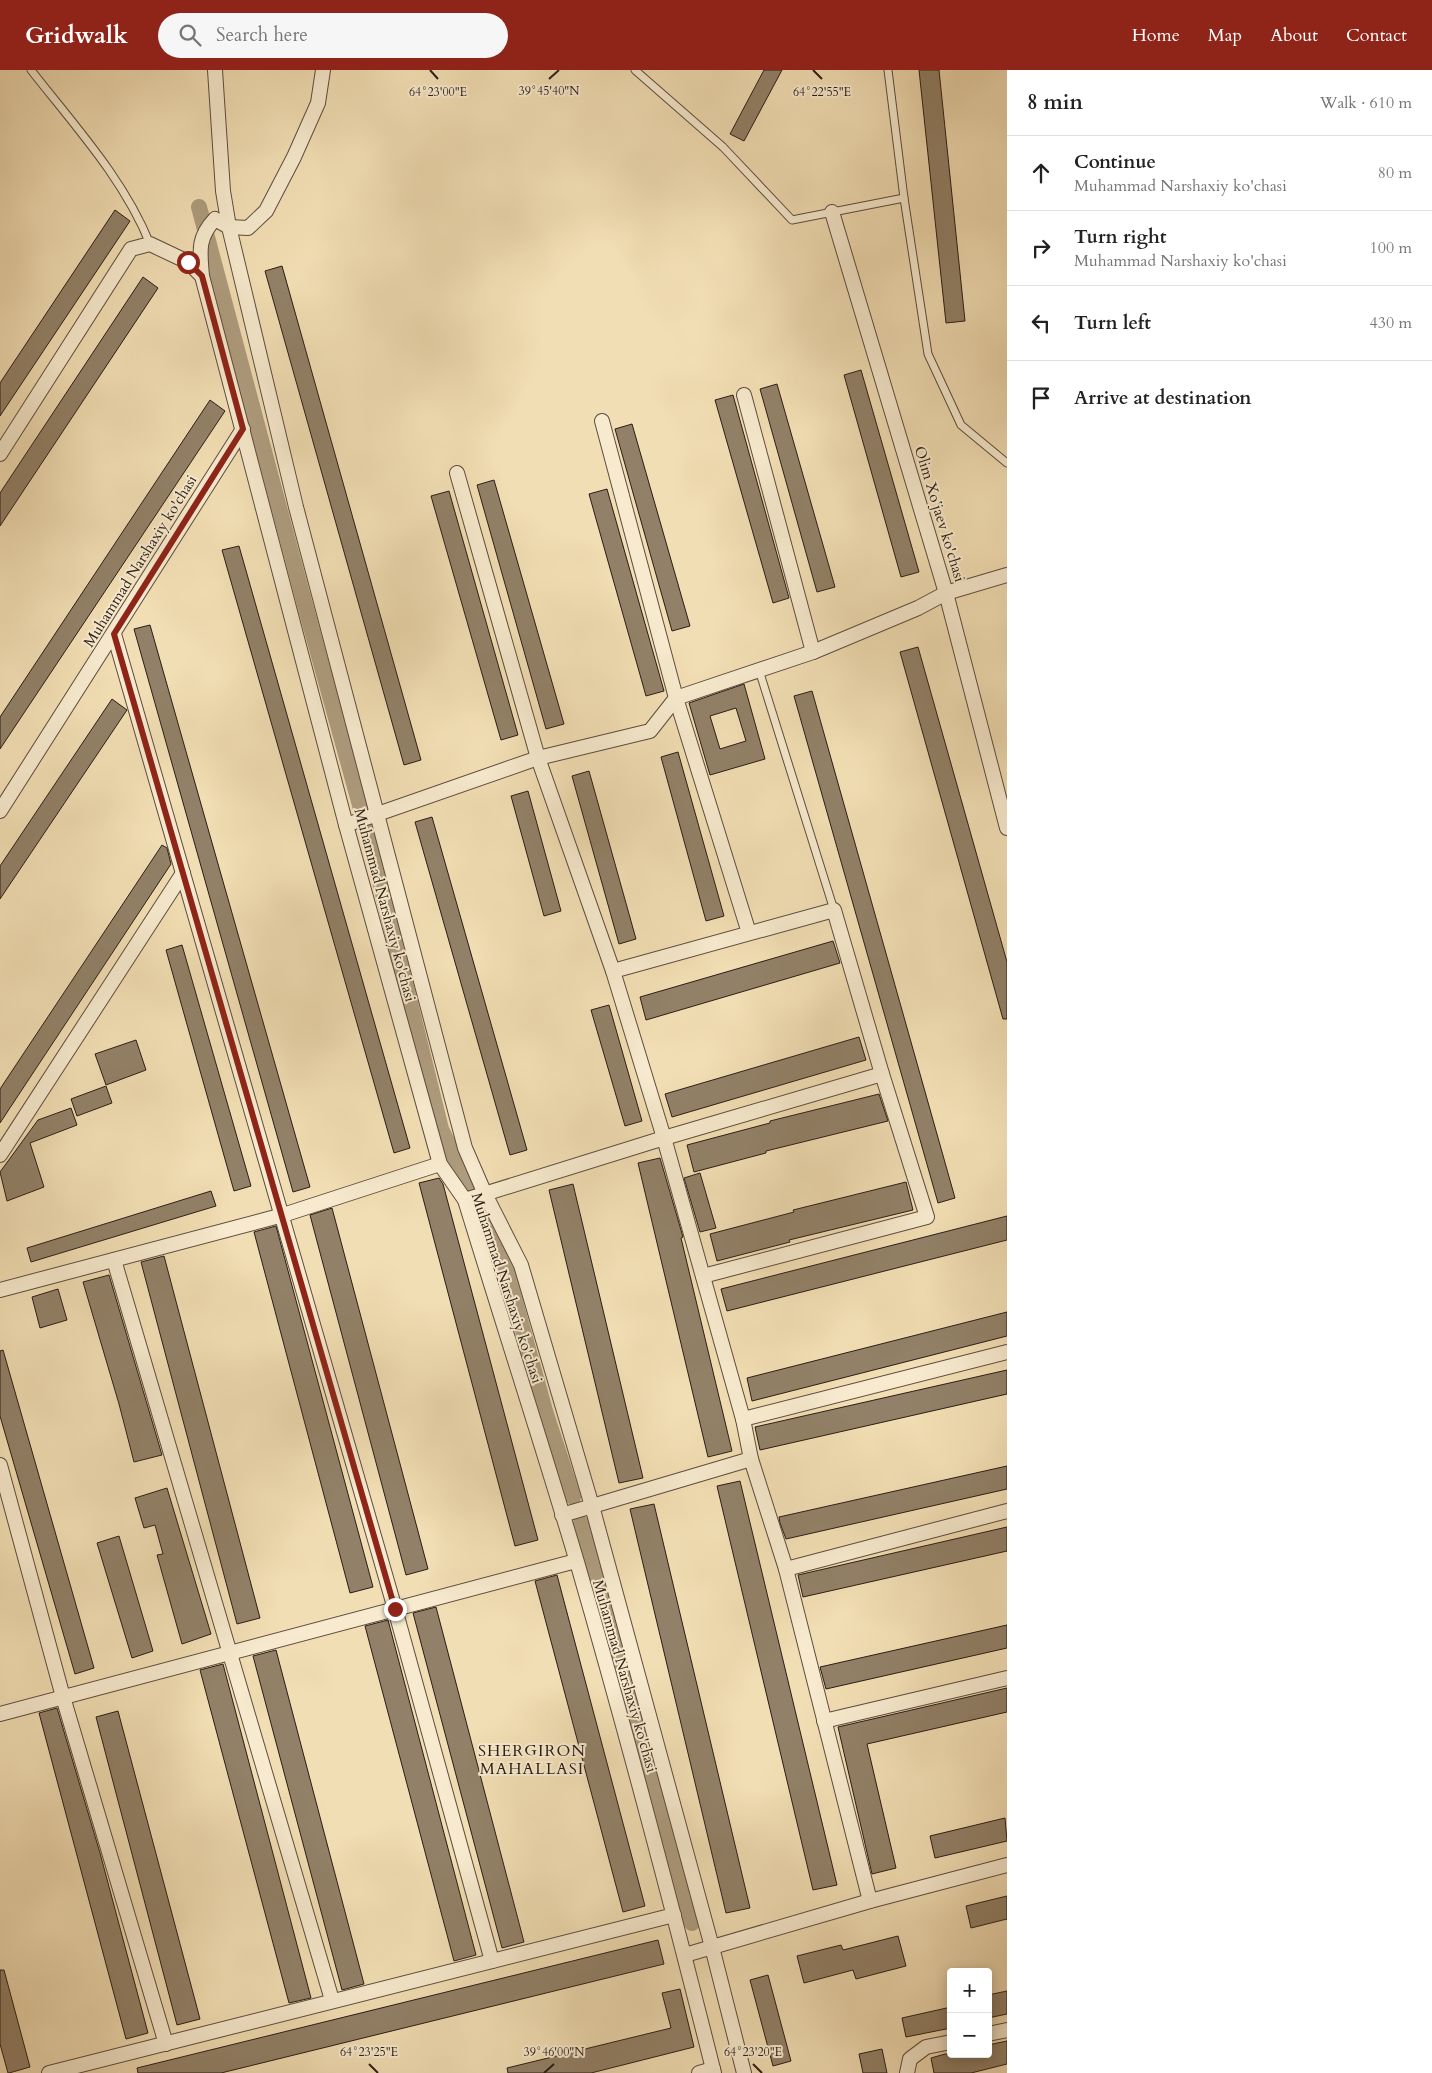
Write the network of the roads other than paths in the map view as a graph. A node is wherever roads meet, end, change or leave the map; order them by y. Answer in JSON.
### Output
{"nodes":[{"id":1,"x":31,"y":70,"type":"edge"},
{"id":2,"x":215,"y":70,"type":"edge"},
{"id":3,"x":323,"y":70,"type":"edge"},
{"id":4,"x":635,"y":70,"type":"edge"},
{"id":5,"x":888,"y":70,"type":"edge"},
{"id":6,"x":904,"y":198,"type":"junction"},
{"id":7,"x":832,"y":212,"type":"junction"},
{"id":8,"x":229,"y":227,"type":"junction"},
{"id":9,"x":150,"y":244,"type":"junction"},
{"id":10,"x":202,"y":276,"type":"junction"},
{"id":11,"x":744,"y":395,"type":"dead end"},
{"id":12,"x":602,"y":422,"type":"dead end"},
{"id":13,"x":243,"y":429,"type":"junction"},
{"id":14,"x":0,"y":454,"type":"edge"},
{"id":15,"x":1007,"y":463,"type":"edge"},
{"id":16,"x":457,"y":473,"type":"dead end"},
{"id":17,"x":1007,"y":575,"type":"edge"},
{"id":18,"x":946,"y":593,"type":"junction"},
{"id":19,"x":114,"y":634,"type":"junction"},
{"id":20,"x":813,"y":652,"type":"junction"},
{"id":21,"x":759,"y":670,"type":"junction"},
{"id":22,"x":676,"y":698,"type":"junction"},
{"id":23,"x":538,"y":758,"type":"junction"},
{"id":24,"x":0,"y":811,"type":"edge"},
{"id":25,"x":376,"y":814,"type":"junction"},
{"id":26,"x":346,"y":825,"type":"junction"},
{"id":27,"x":1007,"y":828,"type":"edge"},
{"id":28,"x":183,"y":873,"type":"junction"},
{"id":29,"x":834,"y":910,"type":"junction"},
{"id":30,"x":749,"y":934,"type":"junction"},
{"id":31,"x":613,"y":971,"type":"junction"},
{"id":32,"x":882,"y":1074,"type":"junction"},
{"id":33,"x":664,"y":1138,"type":"junction"},
{"id":34,"x":0,"y":1155,"type":"edge"},
{"id":35,"x":440,"y":1164,"type":"junction"},
{"id":36,"x":485,"y":1194,"type":"junction"},
{"id":37,"x":465,"y":1200,"type":"junction"},
{"id":38,"x":282,"y":1214,"type":"junction"},
{"id":39,"x":114,"y":1260,"type":"junction"},
{"id":40,"x":703,"y":1276,"type":"junction"},
{"id":41,"x":0,"y":1290,"type":"edge"},
{"id":42,"x":1007,"y":1352,"type":"edge"},
{"id":43,"x":743,"y":1419,"type":"junction"},
{"id":44,"x":751,"y":1459,"type":"junction"},
{"id":45,"x":0,"y":1465,"type":"edge"},
{"id":46,"x":592,"y":1506,"type":"junction"},
{"id":47,"x":1007,"y":1510,"type":"edge"},
{"id":48,"x":562,"y":1515,"type":"junction"},
{"id":49,"x":576,"y":1561,"type":"junction"},
{"id":50,"x":786,"y":1569,"type":"junction"},
{"id":51,"x":395,"y":1609,"type":"junction"},
{"id":52,"x":230,"y":1653,"type":"junction"},
{"id":53,"x":1007,"y":1678,"type":"edge"},
{"id":54,"x":63,"y":1697,"type":"junction"},
{"id":55,"x":0,"y":1714,"type":"edge"},
{"id":56,"x":824,"y":1720,"type":"junction"},
{"id":57,"x":1007,"y":1865,"type":"edge"},
{"id":58,"x":870,"y":1901,"type":"junction"},
{"id":59,"x":674,"y":1915,"type":"junction"},
{"id":60,"x":712,"y":1947,"type":"junction"},
{"id":61,"x":685,"y":1955,"type":"junction"},
{"id":62,"x":492,"y":1961,"type":"junction"},
{"id":63,"x":332,"y":2000,"type":"junction"},
{"id":64,"x":1007,"y":2030,"type":"edge"},
{"id":65,"x":992,"y":2033,"type":"edge"},
{"id":66,"x":947,"y":2043,"type":"edge"},
{"id":67,"x":166,"y":2044,"type":"junction"},
{"id":68,"x":714,"y":2071,"type":"edge"},
{"id":69,"x":49,"y":2073,"type":"edge"},
{"id":70,"x":699,"y":2073,"type":"edge"},
{"id":71,"x":744,"y":2073,"type":"edge"},
{"id":72,"x":907,"y":2073,"type":"edge"}],
"edges":[{"from":1,"to":9,"type":"lane"},
{"from":2,"to":8,"type":"street"},
{"from":3,"to":8,"type":"street"},
{"from":4,"to":7,"type":"lane"},
{"from":5,"to":6,"type":"lane"},
{"from":6,"to":7,"type":"lane"},
{"from":6,"to":15,"type":"lane"},
{"from":7,"to":18,"type":"street","name":"Olim Xoʻjaev ko'chasi"},
{"from":8,"to":10,"type":"street","name":"Muhammad Narshaxiy ko'chasi"},
{"from":8,"to":25,"type":"street"},
{"from":9,"to":10,"type":"street"},
{"from":9,"to":14,"type":"street"},
{"from":10,"to":13,"type":"street","name":"Muhammad Narshaxiy ko'chasi"},
{"from":11,"to":20,"type":"street"},
{"from":12,"to":22,"type":"street"},
{"from":13,"to":19,"type":"street","name":"Muhammad Narshaxiy ko'chasi"},
{"from":13,"to":26,"type":"street","name":"Muhammad Narshaxiy ko'chasi"},
{"from":16,"to":23,"type":"street"},
{"from":17,"to":18,"type":"street"},
{"from":18,"to":20,"type":"street"},
{"from":18,"to":27,"type":"street","name":"Olim Xoʻjaev ko'chasi"},
{"from":19,"to":24,"type":"street","name":"Muhammad Narshaxiy ko'chasi"},
{"from":19,"to":28,"type":"street"},
{"from":20,"to":21,"type":"street"},
{"from":21,"to":22,"type":"street"},
{"from":21,"to":29,"type":"lane"},
{"from":22,"to":23,"type":"street"},
{"from":22,"to":30,"type":"street"},
{"from":23,"to":25,"type":"street"},
{"from":23,"to":31,"type":"street"},
{"from":25,"to":26,"type":"street"},
{"from":25,"to":36,"type":"street"},
{"from":26,"to":35,"type":"street","name":"Muhammad Narshaxiy ko'chasi"},
{"from":28,"to":34,"type":"street"},
{"from":28,"to":38,"type":"street"},
{"from":29,"to":30,"type":"street"},
{"from":29,"to":32,"type":"street"},
{"from":30,"to":31,"type":"street"},
{"from":31,"to":33,"type":"street"},
{"from":32,"to":33,"type":"street"},
{"from":32,"to":40,"type":"street"},
{"from":33,"to":36,"type":"street"},
{"from":33,"to":40,"type":"street"},
{"from":35,"to":37,"type":"street","name":"Muhammad Narshaxiy ko'chasi"},
{"from":35,"to":38,"type":"street"},
{"from":36,"to":37,"type":"street"},
{"from":36,"to":46,"type":"street"},
{"from":37,"to":48,"type":"street","name":"Muhammad Narshaxiy ko'chasi"},
{"from":38,"to":39,"type":"street"},
{"from":38,"to":51,"type":"street"},
{"from":39,"to":41,"type":"street"},
{"from":39,"to":52,"type":"street"},
{"from":40,"to":43,"type":"street"},
{"from":42,"to":43,"type":"street"},
{"from":43,"to":44,"type":"street"},
{"from":44,"to":46,"type":"street"},
{"from":44,"to":50,"type":"street"},
{"from":45,"to":54,"type":"street"},
{"from":46,"to":48,"type":"street"},
{"from":46,"to":60,"type":"street"},
{"from":47,"to":50,"type":"street"},
{"from":48,"to":49,"type":"street","name":"Muhammad Narshaxiy ko'chasi"},
{"from":49,"to":51,"type":"street"},
{"from":49,"to":59,"type":"street","name":"Muhammad Narshaxiy ko'chasi"},
{"from":50,"to":56,"type":"street"},
{"from":51,"to":52,"type":"street"},
{"from":51,"to":62,"type":"street"},
{"from":52,"to":54,"type":"street"},
{"from":52,"to":63,"type":"street"},
{"from":53,"to":56,"type":"street"},
{"from":54,"to":55,"type":"street"},
{"from":54,"to":67,"type":"street"},
{"from":56,"to":58,"type":"street"},
{"from":57,"to":58,"type":"street"},
{"from":58,"to":60,"type":"street"},
{"from":59,"to":61,"type":"street","name":"Muhammad Narshaxiy ko'chasi"},
{"from":59,"to":62,"type":"street"},
{"from":60,"to":61,"type":"street"},
{"from":60,"to":71,"type":"street"},
{"from":61,"to":68,"type":"street","name":"Muhammad Narshaxiy ko'chasi"},
{"from":62,"to":63,"type":"street"},
{"from":63,"to":67,"type":"street"},
{"from":64,"to":65,"type":"street"},
{"from":66,"to":72,"type":"street"},
{"from":67,"to":69,"type":"street"},
{"from":68,"to":70,"type":"street"}]}
